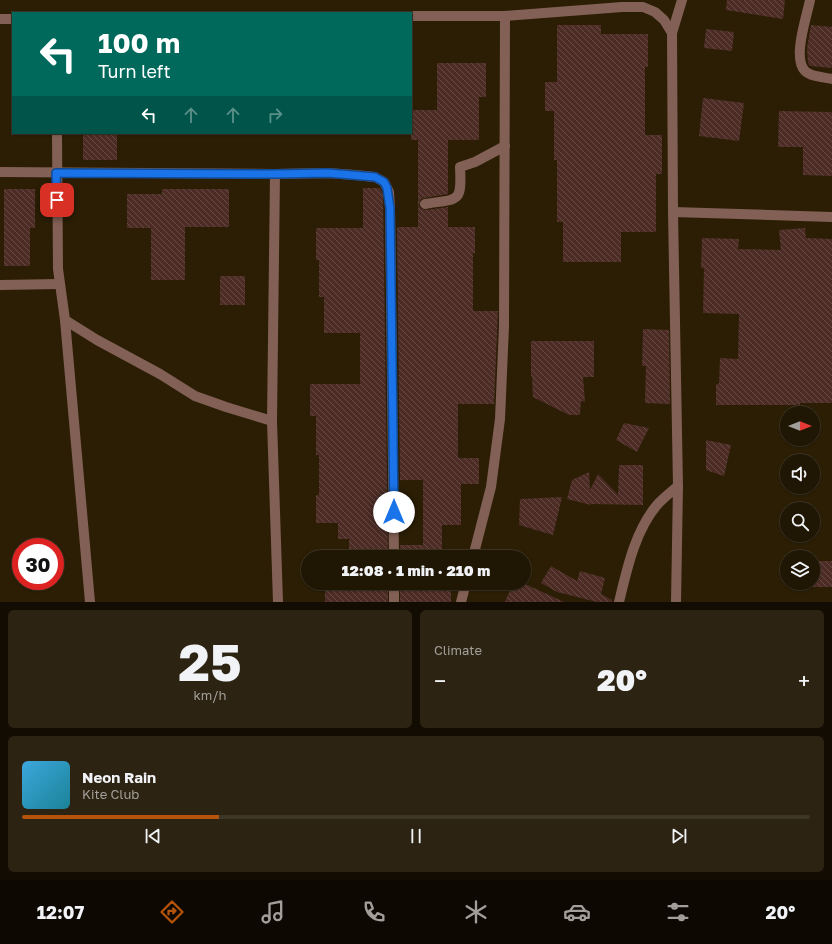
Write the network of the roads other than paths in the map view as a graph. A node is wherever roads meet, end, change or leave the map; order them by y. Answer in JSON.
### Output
{"nodes":[{"id":1,"x":682,"y":0,"type":"edge"},
{"id":2,"x":810,"y":0,"type":"edge"},
{"id":3,"x":412,"y":16,"type":"edge"},
{"id":4,"x":505,"y":16,"type":"junction"},
{"id":5,"x":0,"y":19,"type":"edge"},
{"id":6,"x":12,"y":19,"type":"edge"},
{"id":7,"x":672,"y":33,"type":"junction"},
{"id":8,"x":832,"y":79,"type":"edge"},
{"id":9,"x":57,"y":134,"type":"edge"},
{"id":10,"x":504,"y":146,"type":"junction"},
{"id":11,"x":0,"y":172,"type":"edge"},
{"id":12,"x":56,"y":173,"type":"junction"},
{"id":13,"x":275,"y":174,"type":"junction"},
{"id":14,"x":425,"y":204,"type":"dead end"},
{"id":15,"x":673,"y":212,"type":"junction"},
{"id":16,"x":832,"y":217,"type":"edge"},
{"id":17,"x":59,"y":284,"type":"junction"},
{"id":18,"x":0,"y":285,"type":"edge"},
{"id":19,"x":65,"y":320,"type":"junction"},
{"id":20,"x":272,"y":421,"type":"junction"},
{"id":21,"x":678,"y":486,"type":"junction"},
{"id":22,"x":394,"y":550,"type":"edge"},
{"id":23,"x":475,"y":550,"type":"edge"},
{"id":24,"x":394,"y":590,"type":"edge"},
{"id":25,"x":464,"y":590,"type":"edge"},
{"id":26,"x":90,"y":602,"type":"edge"},
{"id":27,"x":278,"y":602,"type":"edge"},
{"id":28,"x":394,"y":602,"type":"edge"},
{"id":29,"x":461,"y":602,"type":"edge"},
{"id":30,"x":619,"y":602,"type":"edge"},
{"id":31,"x":676,"y":602,"type":"edge"}],
"edges":[{"from":1,"to":7,"type":"street"},
{"from":2,"to":8,"type":"street"},
{"from":3,"to":4,"type":"street"},
{"from":4,"to":7,"type":"street"},
{"from":4,"to":10,"type":"street"},
{"from":5,"to":6,"type":"street"},
{"from":7,"to":15,"type":"street"},
{"from":9,"to":12,"type":"street"},
{"from":10,"to":14,"type":"street"},
{"from":10,"to":23,"type":"street"},
{"from":11,"to":12,"type":"street"},
{"from":12,"to":13,"type":"street"},
{"from":12,"to":17,"type":"street"},
{"from":13,"to":20,"type":"street"},
{"from":13,"to":22,"type":"street"},
{"from":15,"to":16,"type":"street"},
{"from":15,"to":21,"type":"street"},
{"from":17,"to":18,"type":"street"},
{"from":17,"to":19,"type":"street"},
{"from":19,"to":20,"type":"street"},
{"from":19,"to":26,"type":"street"},
{"from":20,"to":27,"type":"street"},
{"from":21,"to":30,"type":"street"},
{"from":21,"to":31,"type":"street"},
{"from":24,"to":28,"type":"street"},
{"from":25,"to":29,"type":"street"}]}
